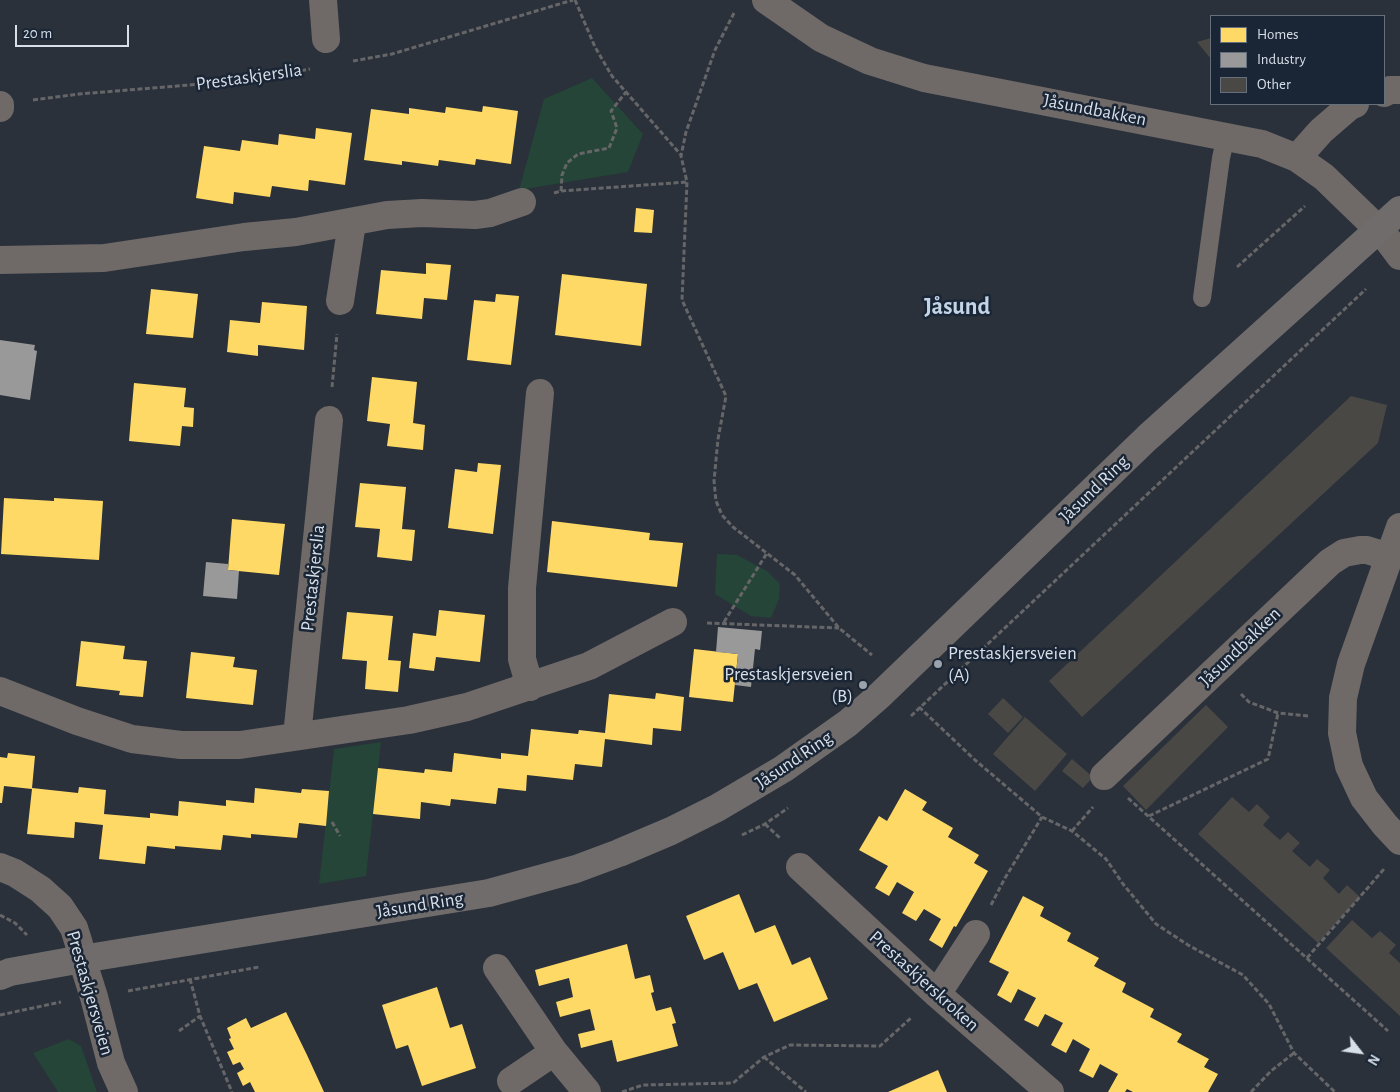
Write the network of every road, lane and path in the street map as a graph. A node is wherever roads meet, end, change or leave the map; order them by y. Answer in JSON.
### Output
{"nodes":[{"id":1,"x":323,"y":0,"type":"edge"},
{"id":2,"x":574,"y":0,"type":"edge"},
{"id":3,"x":766,"y":0,"type":"edge"},
{"id":4,"x":737,"y":8,"type":"dead end"},
{"id":5,"x":326,"y":39,"type":"dead end"},
{"id":6,"x":345,"y":62,"type":"dead end"},
{"id":7,"x":316,"y":68,"type":"dead end"},
{"id":8,"x":1400,"y":90,"type":"edge"},
{"id":9,"x":626,"y":92,"type":"junction"},
{"id":10,"x":1385,"y":92,"type":"edge"},
{"id":11,"x":1352,"y":105,"type":"edge"},
{"id":12,"x":0,"y":106,"type":"edge"},
{"id":13,"x":1226,"y":136,"type":"junction"},
{"id":14,"x":681,"y":156,"type":"junction"},
{"id":15,"x":1297,"y":158,"type":"junction"},
{"id":16,"x":687,"y":182,"type":"junction"},
{"id":17,"x":561,"y":191,"type":"junction"},
{"id":18,"x":522,"y":202,"type":"joint"},
{"id":19,"x":1308,"y":204,"type":"dead end"},
{"id":20,"x":1400,"y":210,"type":"edge"},
{"id":21,"x":352,"y":223,"type":"junction"},
{"id":22,"x":1377,"y":230,"type":"junction"},
{"id":23,"x":1400,"y":256,"type":"edge"},
{"id":24,"x":0,"y":260,"type":"edge"},
{"id":25,"x":1202,"y":298,"type":"joint"},
{"id":26,"x":340,"y":300,"type":"joint"},
{"id":27,"x":540,"y":393,"type":"dead end"},
{"id":28,"x":329,"y":420,"type":"joint"},
{"id":29,"x":1400,"y":527,"type":"edge"},
{"id":30,"x":767,"y":553,"type":"junction"},
{"id":31,"x":1389,"y":557,"type":"junction"},
{"id":32,"x":673,"y":622,"type":"joint"},
{"id":33,"x":724,"y":623,"type":"junction"},
{"id":34,"x":839,"y":628,"type":"junction"},
{"id":35,"x":877,"y":659,"type":"dead end"},
{"id":36,"x":1216,"y":670,"type":"junction"},
{"id":37,"x":530,"y":687,"type":"junction"},
{"id":38,"x":0,"y":692,"type":"edge"},
{"id":39,"x":920,"y":709,"type":"dead end"},
{"id":40,"x":1278,"y":713,"type":"junction"},
{"id":41,"x":1311,"y":716,"type":"dead end"},
{"id":42,"x":297,"y":736,"type":"junction"},
{"id":43,"x":1104,"y":776,"type":"joint"},
{"id":44,"x":1149,"y":816,"type":"junction"},
{"id":45,"x":1042,"y":818,"type":"junction"},
{"id":46,"x":332,"y":822,"type":"dead end"},
{"id":47,"x":340,"y":836,"type":"dead end"},
{"id":48,"x":1394,"y":852,"type":"edge"},
{"id":49,"x":0,"y":867,"type":"edge"},
{"id":50,"x":800,"y":867,"type":"dead end"},
{"id":51,"x":0,"y":915,"type":"edge"},
{"id":52,"x":976,"y":934,"type":"joint"},
{"id":53,"x":29,"y":938,"type":"dead end"},
{"id":54,"x":1307,"y":958,"type":"junction"},
{"id":55,"x":82,"y":959,"type":"junction"},
{"id":56,"x":497,"y":968,"type":"dead end"},
{"id":57,"x":4,"y":973,"type":"edge"},
{"id":58,"x":190,"y":979,"type":"dead end"},
{"id":59,"x":937,"y":994,"type":"junction"},
{"id":60,"x":67,"y":1001,"type":"dead end"},
{"id":61,"x":0,"y":1015,"type":"edge"},
{"id":62,"x":200,"y":1016,"type":"junction"},
{"id":63,"x":179,"y":1031,"type":"dead end"},
{"id":64,"x":1388,"y":1031,"type":"dead end"},
{"id":65,"x":554,"y":1052,"type":"junction"},
{"id":66,"x":1294,"y":1053,"type":"junction"},
{"id":67,"x":764,"y":1057,"type":"junction"},
{"id":68,"x":511,"y":1080,"type":"dead end"},
{"id":69,"x":124,"y":1092,"type":"edge"},
{"id":70,"x":232,"y":1092,"type":"edge"},
{"id":71,"x":587,"y":1092,"type":"edge"},
{"id":72,"x":622,"y":1092,"type":"edge"},
{"id":73,"x":806,"y":1092,"type":"edge"},
{"id":74,"x":1050,"y":1092,"type":"edge"},
{"id":75,"x":1251,"y":1092,"type":"edge"},
{"id":76,"x":1335,"y":1092,"type":"edge"}],
"edges":[{"from":1,"to":5,"type":"street"},
{"from":2,"to":6,"type":"path"},
{"from":2,"to":9,"type":"path"},
{"from":3,"to":13,"type":"street","name":"Jåsundbakken"},
{"from":4,"to":14,"type":"path"},
{"from":7,"to":12,"type":"path","name":"Prestaskjerslia"},
{"from":8,"to":10,"type":"street"},
{"from":9,"to":14,"type":"path"},
{"from":9,"to":17,"type":"path"},
{"from":11,"to":15,"type":"street"},
{"from":13,"to":15,"type":"street","name":"Jåsundbakken"},
{"from":13,"to":25,"type":"lane"},
{"from":14,"to":16,"type":"path"},
{"from":15,"to":22,"type":"street","name":"Jåsundbakken"},
{"from":16,"to":17,"type":"path"},
{"from":16,"to":30,"type":"path"},
{"from":17,"to":18,"type":"path"},
{"from":18,"to":21,"type":"street"},
{"from":19,"to":25,"type":"path"},
{"from":20,"to":22,"type":"main road","name":"Jåsund Ring"},
{"from":21,"to":24,"type":"street"},
{"from":21,"to":26,"type":"street"},
{"from":22,"to":23,"type":"street","name":"Jåsundbakken"},
{"from":22,"to":55,"type":"main road","name":"Jåsund Ring"},
{"from":26,"to":28,"type":"path"},
{"from":27,"to":37,"type":"street"},
{"from":28,"to":42,"type":"street","name":"Prestaskjerslia"},
{"from":29,"to":31,"type":"street"},
{"from":30,"to":33,"type":"path"},
{"from":30,"to":34,"type":"path"},
{"from":31,"to":36,"type":"street","name":"Jåsundbakken"},
{"from":31,"to":48,"type":"street"},
{"from":32,"to":33,"type":"path"},
{"from":32,"to":37,"type":"street"},
{"from":33,"to":34,"type":"path"},
{"from":34,"to":35,"type":"path"},
{"from":36,"to":40,"type":"path"},
{"from":36,"to":43,"type":"street","name":"Jåsundbakken"},
{"from":37,"to":42,"type":"street"},
{"from":38,"to":42,"type":"street"},
{"from":39,"to":45,"type":"path"},
{"from":40,"to":41,"type":"path"},
{"from":40,"to":44,"type":"path"},
{"from":43,"to":44,"type":"path"},
{"from":44,"to":54,"type":"path"},
{"from":45,"to":52,"type":"path"},
{"from":45,"to":66,"type":"path"},
{"from":46,"to":47,"type":"path"},
{"from":48,"to":54,"type":"path"},
{"from":49,"to":55,"type":"street","name":"Prestaskjersveien"},
{"from":50,"to":59,"type":"street","name":"Prestaskjerskroken"},
{"from":51,"to":53,"type":"path"},
{"from":52,"to":59,"type":"street"},
{"from":54,"to":64,"type":"path"},
{"from":55,"to":57,"type":"main road","name":"Jåsund Ring"},
{"from":55,"to":69,"type":"street","name":"Prestaskjersveien"},
{"from":56,"to":65,"type":"street"},
{"from":58,"to":62,"type":"path"},
{"from":59,"to":67,"type":"path"},
{"from":59,"to":74,"type":"street","name":"Prestaskjerskroken"},
{"from":60,"to":61,"type":"path"},
{"from":62,"to":63,"type":"path"},
{"from":62,"to":70,"type":"path"},
{"from":65,"to":68,"type":"street"},
{"from":65,"to":71,"type":"street"},
{"from":66,"to":75,"type":"path"},
{"from":66,"to":76,"type":"path"},
{"from":67,"to":72,"type":"path"},
{"from":67,"to":73,"type":"path"}]}
